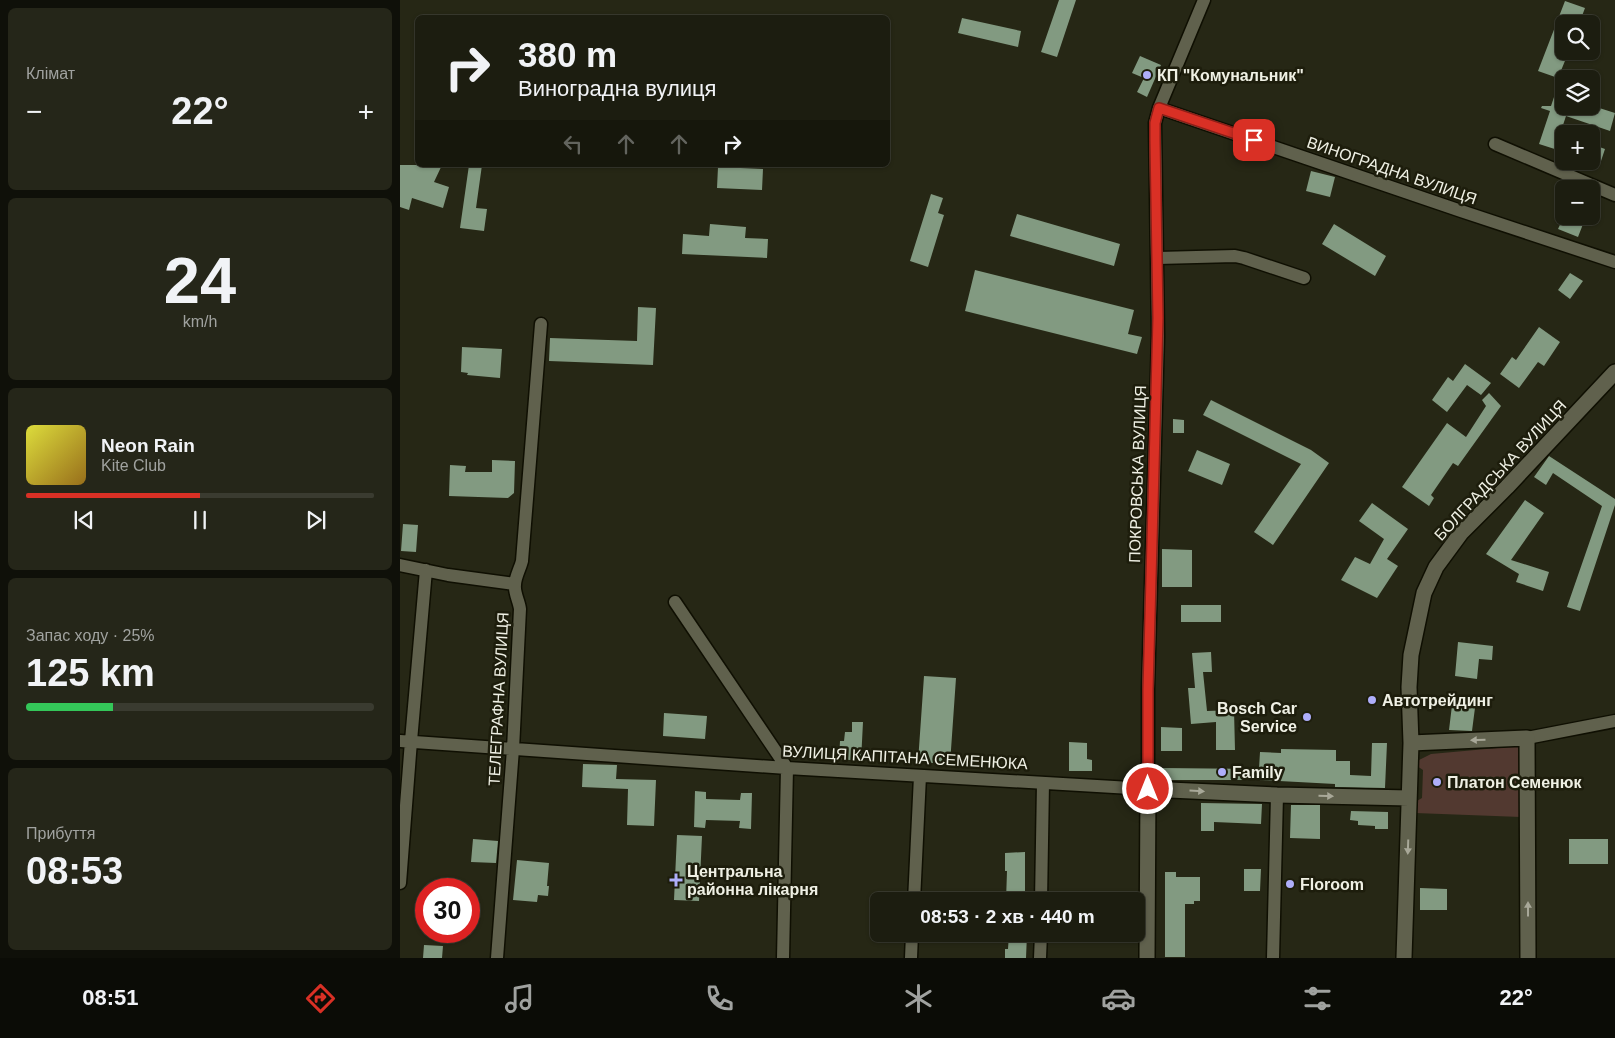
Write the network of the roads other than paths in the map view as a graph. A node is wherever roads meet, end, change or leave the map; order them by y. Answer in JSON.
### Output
{"nodes":[{"id":1,"x":1204,"y":0,"type":"edge"},
{"id":2,"x":1159,"y":108,"type":"junction"},
{"id":3,"x":1496,"y":144,"type":"dead end"},
{"id":4,"x":1615,"y":195,"type":"edge"},
{"id":5,"x":1158,"y":258,"type":"junction"},
{"id":6,"x":1615,"y":262,"type":"edge"},
{"id":7,"x":1304,"y":278,"type":"dead end"},
{"id":8,"x":541,"y":324,"type":"dead end"},
{"id":9,"x":1615,"y":372,"type":"edge"},
{"id":10,"x":400,"y":565,"type":"edge"},
{"id":11,"x":426,"y":570,"type":"junction"},
{"id":12,"x":515,"y":584,"type":"junction"},
{"id":13,"x":676,"y":602,"type":"dead end"},
{"id":14,"x":1615,"y":721,"type":"edge"},
{"id":15,"x":1527,"y":738,"type":"junction"},
{"id":16,"x":405,"y":741,"type":"edge"},
{"id":17,"x":1411,"y":742,"type":"junction"},
{"id":18,"x":513,"y":749,"type":"junction"},
{"id":19,"x":787,"y":768,"type":"junction"},
{"id":20,"x":920,"y":776,"type":"junction"},
{"id":21,"x":1043,"y":783,"type":"junction"},
{"id":22,"x":1148,"y":789,"type":"junction"},
{"id":23,"x":1278,"y":795,"type":"junction"},
{"id":24,"x":1409,"y":798,"type":"junction"},
{"id":25,"x":400,"y":884,"type":"edge"},
{"id":26,"x":914,"y":892,"type":"edge"},
{"id":27,"x":1041,"y":892,"type":"edge"},
{"id":28,"x":912,"y":942,"type":"edge"},
{"id":29,"x":1041,"y":942,"type":"edge"},
{"id":30,"x":497,"y":958,"type":"edge"},
{"id":31,"x":783,"y":958,"type":"edge"},
{"id":32,"x":911,"y":958,"type":"edge"},
{"id":33,"x":1040,"y":958,"type":"edge"},
{"id":34,"x":1147,"y":958,"type":"edge"},
{"id":35,"x":1273,"y":958,"type":"edge"},
{"id":36,"x":1404,"y":958,"type":"edge"},
{"id":37,"x":1528,"y":958,"type":"edge"}],
"edges":[{"from":1,"to":2,"type":"street","name":"ПОКРОВСЬКА ВУЛИЦЯ"},
{"from":2,"to":5,"type":"street","name":"ПОКРОВСЬКА ВУЛИЦЯ"},
{"from":2,"to":6,"type":"street","name":"ВИНОГРАДНА ВУЛИЦЯ"},
{"from":3,"to":4,"type":"street"},
{"from":5,"to":7,"type":"street"},
{"from":5,"to":22,"type":"street","name":"ПОКРОВСЬКА ВУЛИЦЯ"},
{"from":8,"to":12,"type":"street","name":"ТЕЛЕГРАФНА ВУЛИЦЯ"},
{"from":9,"to":17,"type":"main road","name":"БОЛГРАДСЬКА ВУЛИЦЯ"},
{"from":10,"to":11,"type":"street"},
{"from":11,"to":12,"type":"street"},
{"from":11,"to":16,"type":"street"},
{"from":12,"to":18,"type":"street","name":"ТЕЛЕГРАФНА ВУЛИЦЯ"},
{"from":13,"to":19,"type":"street"},
{"from":14,"to":15,"type":"street"},
{"from":15,"to":17,"type":"main road","one_way":true},
{"from":37,"to":15,"type":"main road","one_way":true},
{"from":16,"to":18,"type":"street","name":"ВУЛИЦЯ КАПІТАНА СЕМЕНЮКА"},
{"from":16,"to":25,"type":"street"},
{"from":17,"to":24,"type":"main road","name":"БОЛГРАДСЬКА ВУЛИЦЯ"},
{"from":18,"to":19,"type":"street","name":"ВУЛИЦЯ КАПІТАНА СЕМЕНЮКА"},
{"from":18,"to":30,"type":"street","name":"ТЕЛЕГРАФНА ВУЛИЦЯ"},
{"from":19,"to":20,"type":"street","name":"ВУЛИЦЯ КАПІТАНА СЕМЕНЮКА"},
{"from":19,"to":31,"type":"street"},
{"from":20,"to":21,"type":"street","name":"ВУЛИЦЯ КАПІТАНА СЕМЕНЮКА"},
{"from":20,"to":26,"type":"street"},
{"from":21,"to":22,"type":"street","name":"ВУЛИЦЯ КАПІТАНА СЕМЕНЮКА"},
{"from":21,"to":27,"type":"street"},
{"from":22,"to":23,"type":"main road","name":"ВУЛИЦЯ КАПІТАНА СЕМЕНЮКА","one_way":true},
{"from":22,"to":34,"type":"main road","name":"ПОКРОВСЬКА ВУЛИЦЯ"},
{"from":23,"to":24,"type":"main road","name":"ВУЛИЦЯ КАПІТАНА СЕМЕНЮКА","one_way":true},
{"from":23,"to":35,"type":"street"},
{"from":24,"to":36,"type":"main road","name":"БОЛГРАДСЬКА ВУЛИЦЯ","one_way":true},
{"from":28,"to":32,"type":"street"},
{"from":29,"to":33,"type":"street"}]}
